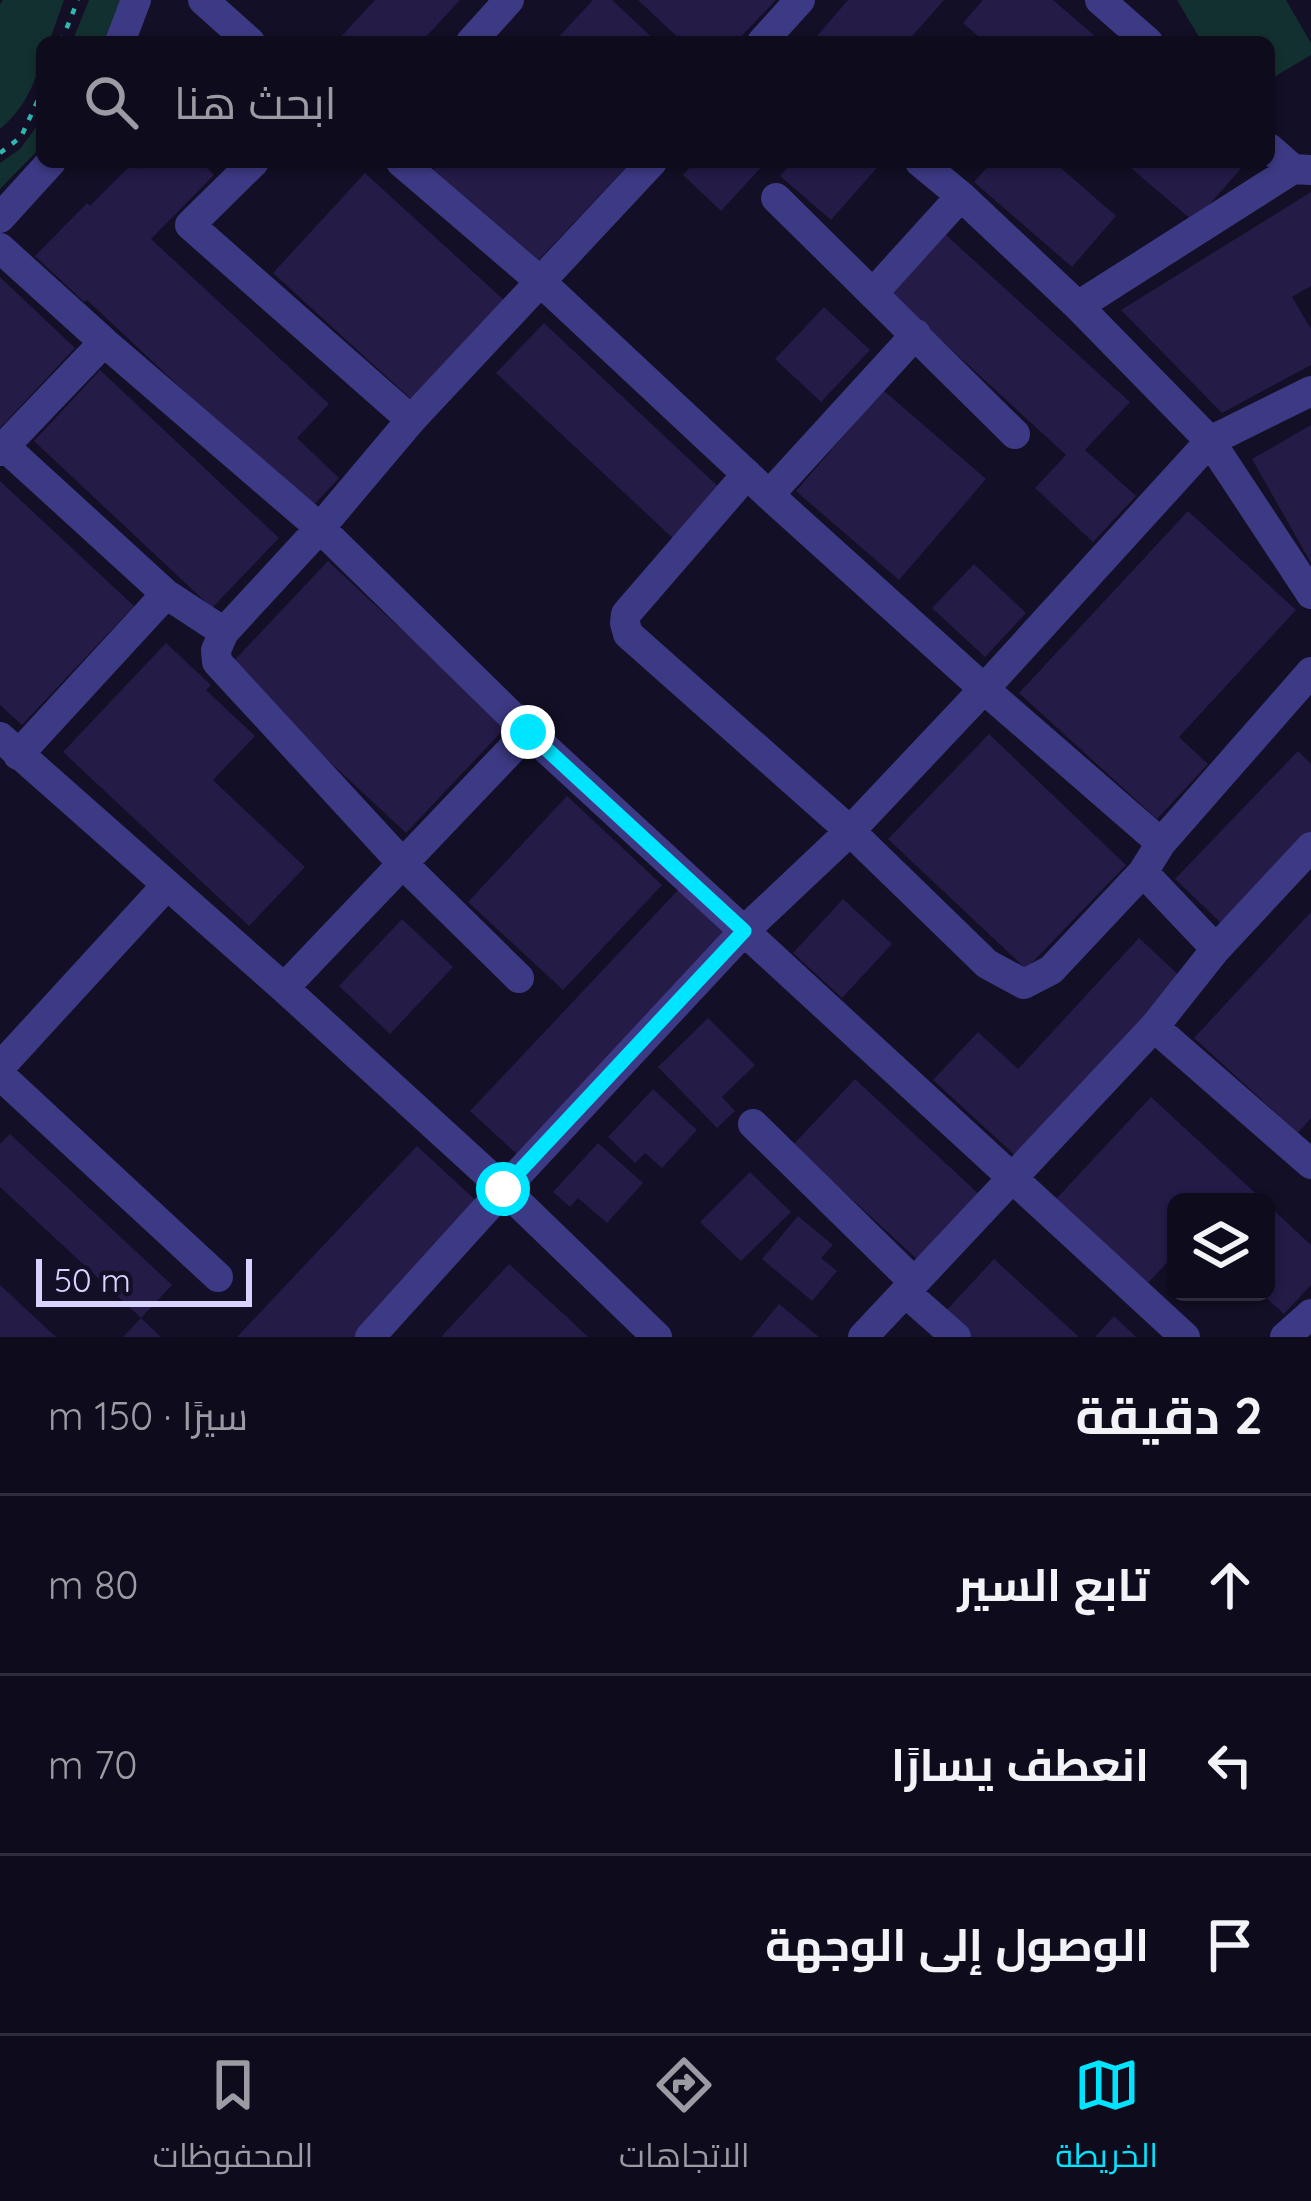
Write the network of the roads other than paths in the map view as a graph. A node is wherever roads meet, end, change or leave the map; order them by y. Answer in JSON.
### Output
{"nodes":[{"id":1,"x":136,"y":0,"type":"edge"},
{"id":2,"x":203,"y":0,"type":"edge"},
{"id":3,"x":509,"y":0,"type":"edge"},
{"id":4,"x":800,"y":0,"type":"edge"},
{"id":5,"x":1100,"y":0,"type":"edge"},
{"id":6,"x":122,"y":36,"type":"edge"},
{"id":7,"x":243,"y":36,"type":"edge"},
{"id":8,"x":476,"y":36,"type":"edge"},
{"id":9,"x":772,"y":36,"type":"edge"},
{"id":10,"x":1141,"y":36,"type":"edge"},
{"id":11,"x":1275,"y":152,"type":"edge"},
{"id":12,"x":46,"y":168,"type":"edge"},
{"id":13,"x":248,"y":168,"type":"edge"},
{"id":14,"x":408,"y":168,"type":"edge"},
{"id":15,"x":646,"y":168,"type":"edge"},
{"id":16,"x":927,"y":168,"type":"edge"},
{"id":17,"x":1302,"y":170,"type":"edge"},
{"id":18,"x":961,"y":196,"type":"junction"},
{"id":19,"x":776,"y":198,"type":"dead end"},
{"id":20,"x":0,"y":218,"type":"edge"},
{"id":21,"x":0,"y":248,"type":"edge"},
{"id":22,"x":541,"y":282,"type":"junction"},
{"id":23,"x":874,"y":292,"type":"junction"},
{"id":24,"x":1078,"y":306,"type":"junction"},
{"id":25,"x":916,"y":334,"type":"junction"},
{"id":26,"x":104,"y":342,"type":"junction"},
{"id":27,"x":1311,"y":391,"type":"edge"},
{"id":28,"x":411,"y":420,"type":"junction"},
{"id":29,"x":1015,"y":434,"type":"dead end"},
{"id":30,"x":1210,"y":441,"type":"junction"},
{"id":31,"x":2,"y":448,"type":"edge"},
{"id":32,"x":758,"y":484,"type":"junction"},
{"id":33,"x":320,"y":528,"type":"junction"},
{"id":34,"x":166,"y":594,"type":"junction"},
{"id":35,"x":1311,"y":594,"type":"edge"},
{"id":36,"x":224,"y":632,"type":"junction"},
{"id":37,"x":1311,"y":672,"type":"edge"},
{"id":38,"x":984,"y":689,"type":"junction"},
{"id":39,"x":528,"y":732,"type":"junction"},
{"id":40,"x":9,"y":746,"type":"edge"},
{"id":41,"x":850,"y":831,"type":"junction"},
{"id":42,"x":1161,"y":843,"type":"junction"},
{"id":43,"x":1311,"y":847,"type":"edge"},
{"id":44,"x":403,"y":864,"type":"junction"},
{"id":45,"x":1143,"y":872,"type":"junction"},
{"id":46,"x":166,"y":885,"type":"junction"},
{"id":47,"x":744,"y":931,"type":"junction"},
{"id":48,"x":1216,"y":949,"type":"junction"},
{"id":49,"x":519,"y":978,"type":"dead end"},
{"id":50,"x":284,"y":988,"type":"junction"},
{"id":51,"x":1154,"y":1027,"type":"junction"},
{"id":52,"x":0,"y":1071,"type":"edge"},
{"id":53,"x":753,"y":1124,"type":"dead end"},
{"id":54,"x":1305,"y":1147,"type":"edge"},
{"id":55,"x":1011,"y":1177,"type":"junction"},
{"id":56,"x":503,"y":1189,"type":"junction"},
{"id":57,"x":218,"y":1277,"type":"dead end"},
{"id":58,"x":909,"y":1287,"type":"junction"},
{"id":59,"x":1311,"y":1314,"type":"edge"},
{"id":60,"x":370,"y":1337,"type":"edge"},
{"id":61,"x":657,"y":1337,"type":"edge"},
{"id":62,"x":863,"y":1337,"type":"edge"},
{"id":63,"x":956,"y":1337,"type":"edge"},
{"id":64,"x":1185,"y":1337,"type":"edge"},
{"id":65,"x":1285,"y":1337,"type":"edge"}],
"edges":[{"from":1,"to":6,"type":"street"},
{"from":2,"to":7,"type":"street"},
{"from":3,"to":8,"type":"street"},
{"from":4,"to":9,"type":"street"},
{"from":5,"to":10,"type":"street"},
{"from":11,"to":17,"type":"street"},
{"from":12,"to":20,"type":"street"},
{"from":13,"to":28,"type":"street"},
{"from":14,"to":22,"type":"street"},
{"from":15,"to":22,"type":"street"},
{"from":16,"to":18,"type":"street"},
{"from":17,"to":24,"type":"street"},
{"from":18,"to":23,"type":"street"},
{"from":18,"to":24,"type":"street"},
{"from":19,"to":23,"type":"street"},
{"from":21,"to":26,"type":"street"},
{"from":22,"to":28,"type":"street"},
{"from":22,"to":32,"type":"street"},
{"from":23,"to":25,"type":"street"},
{"from":24,"to":30,"type":"street"},
{"from":25,"to":29,"type":"street"},
{"from":25,"to":32,"type":"street"},
{"from":26,"to":31,"type":"street"},
{"from":26,"to":33,"type":"street"},
{"from":27,"to":30,"type":"street"},
{"from":28,"to":33,"type":"street"},
{"from":30,"to":35,"type":"street"},
{"from":30,"to":38,"type":"street"},
{"from":31,"to":34,"type":"street"},
{"from":32,"to":38,"type":"street"},
{"from":32,"to":41,"type":"street"},
{"from":33,"to":36,"type":"street"},
{"from":33,"to":39,"type":"street"},
{"from":34,"to":36,"type":"street"},
{"from":34,"to":40,"type":"street"},
{"from":36,"to":44,"type":"street"},
{"from":37,"to":42,"type":"street"},
{"from":38,"to":41,"type":"street"},
{"from":38,"to":42,"type":"street"},
{"from":39,"to":44,"type":"street"},
{"from":39,"to":47,"type":"street"},
{"from":40,"to":46,"type":"street"},
{"from":41,"to":45,"type":"street"},
{"from":41,"to":47,"type":"street"},
{"from":42,"to":45,"type":"street"},
{"from":43,"to":48,"type":"street"},
{"from":44,"to":49,"type":"street"},
{"from":44,"to":50,"type":"street"},
{"from":45,"to":48,"type":"street"},
{"from":46,"to":50,"type":"street"},
{"from":46,"to":52,"type":"street"},
{"from":47,"to":55,"type":"street"},
{"from":47,"to":56,"type":"street"},
{"from":48,"to":51,"type":"street"},
{"from":50,"to":56,"type":"street"},
{"from":51,"to":54,"type":"street"},
{"from":51,"to":55,"type":"street"},
{"from":52,"to":57,"type":"street"},
{"from":53,"to":58,"type":"street"},
{"from":55,"to":58,"type":"street"},
{"from":55,"to":64,"type":"street"},
{"from":56,"to":60,"type":"street"},
{"from":56,"to":61,"type":"street"},
{"from":58,"to":62,"type":"street"},
{"from":58,"to":63,"type":"street"},
{"from":59,"to":65,"type":"street"}]}
